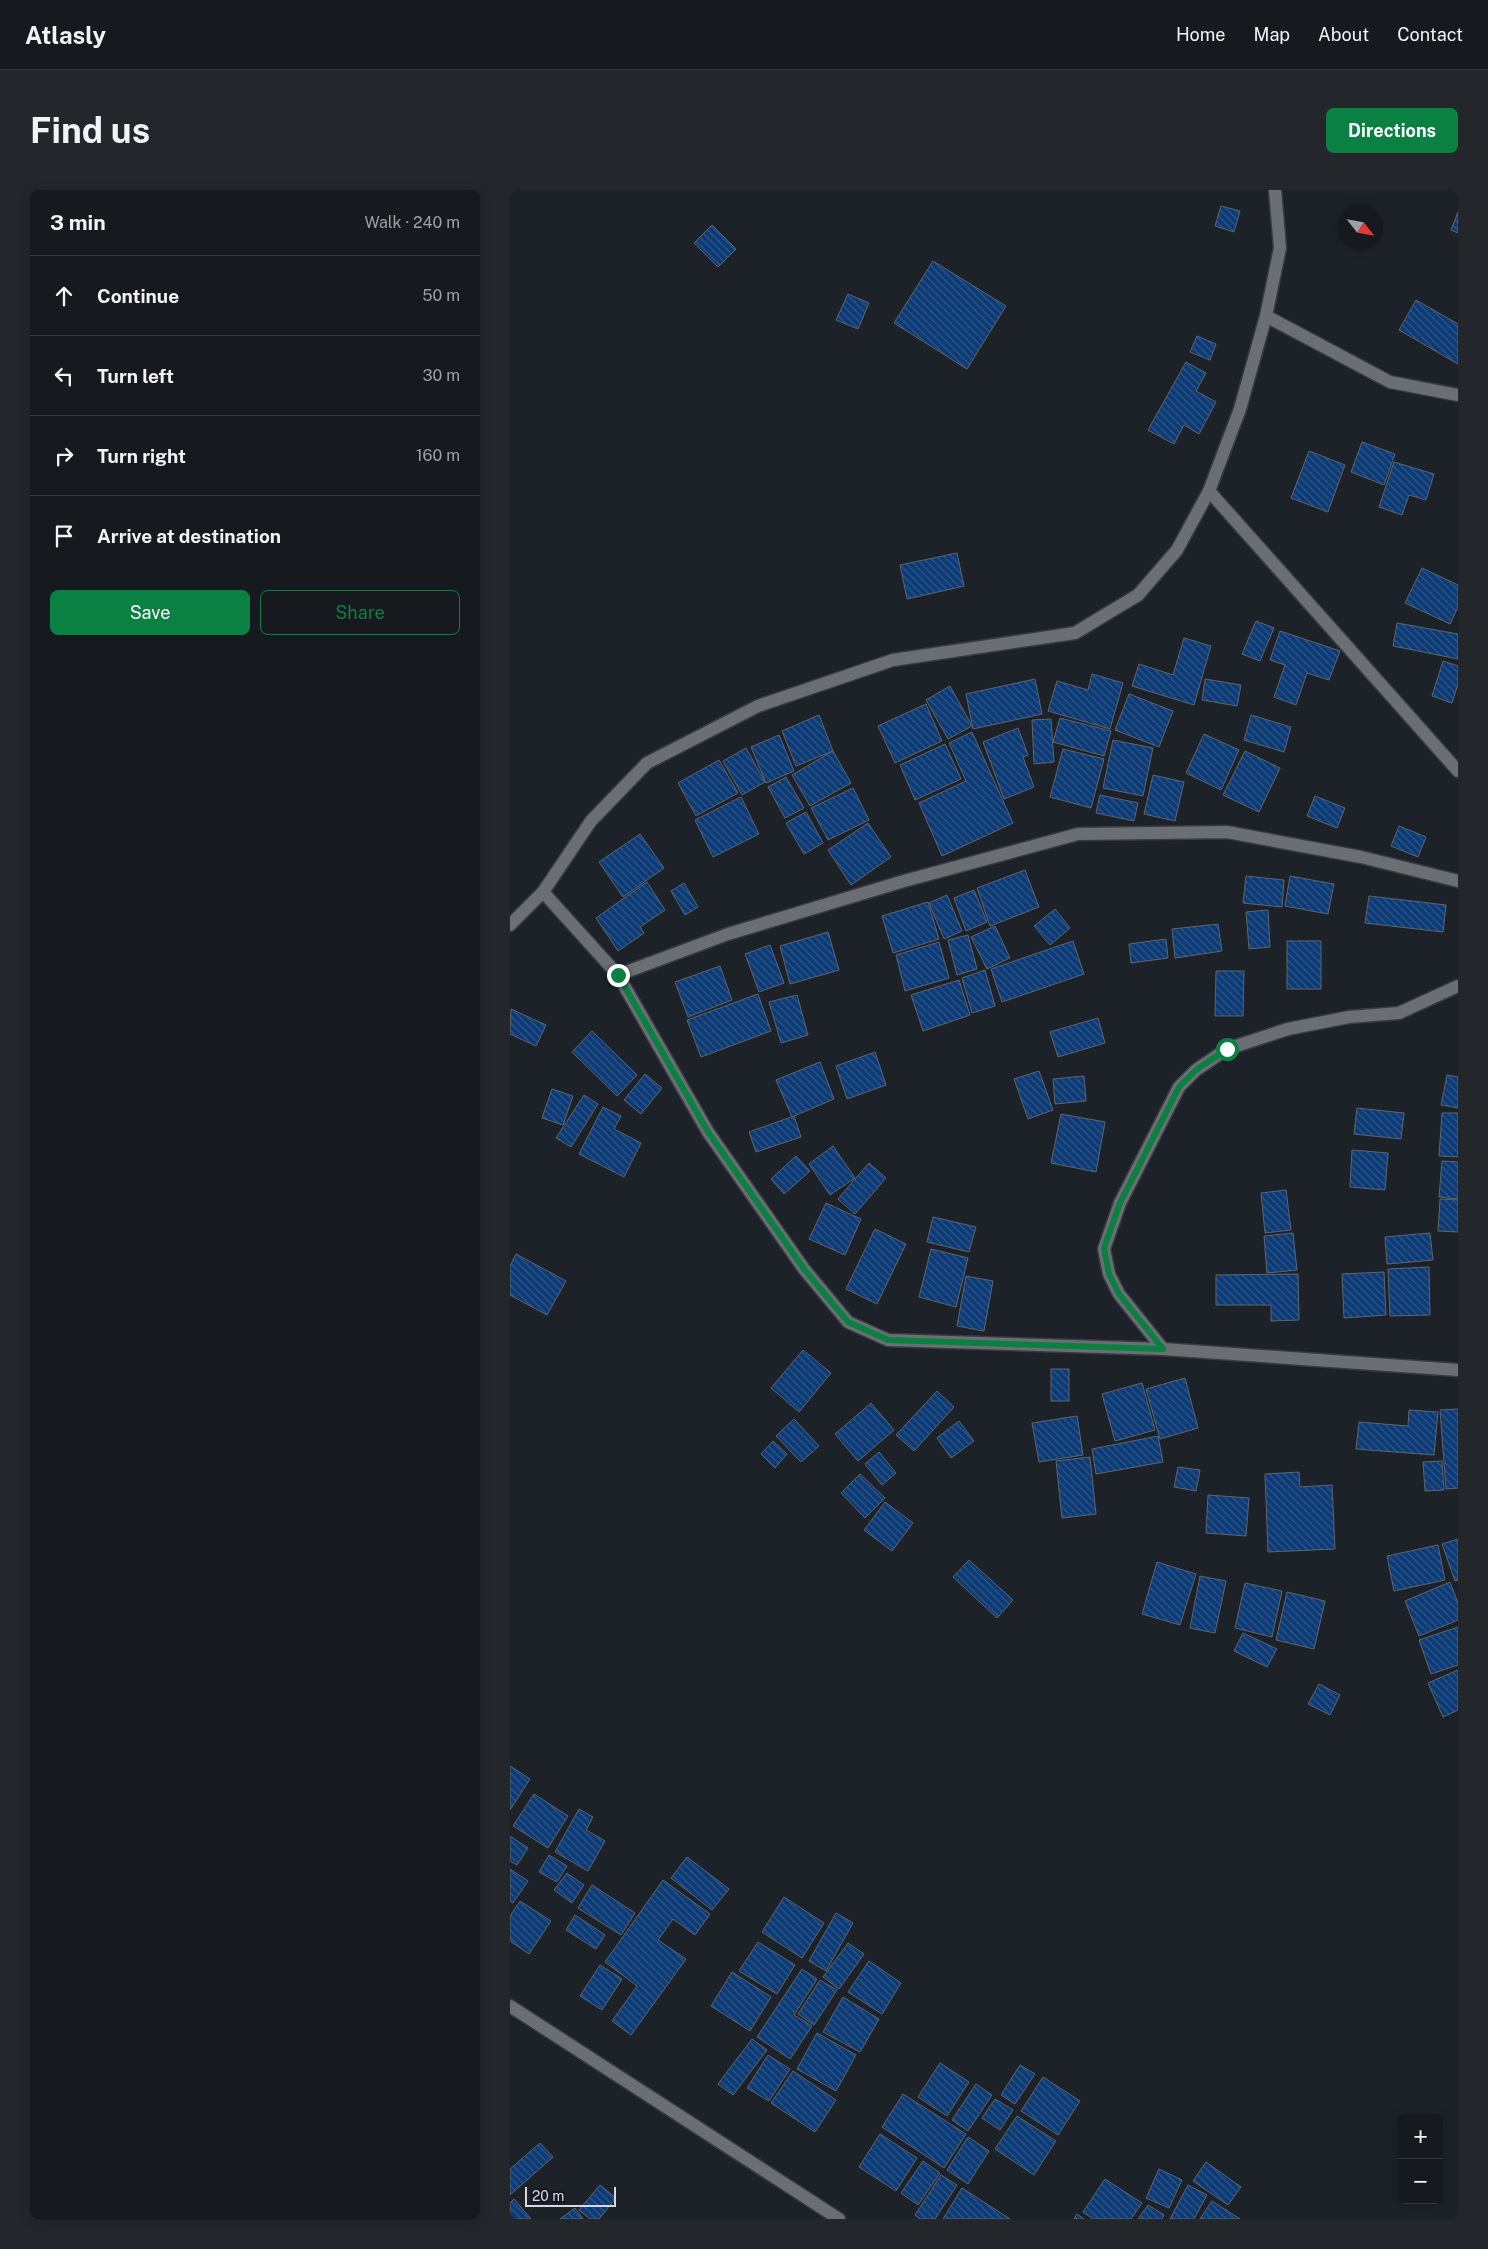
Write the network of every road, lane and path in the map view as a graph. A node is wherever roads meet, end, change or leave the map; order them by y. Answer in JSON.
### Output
{"nodes":[{"id":1,"x":1275,"y":190,"type":"edge"},
{"id":2,"x":1266,"y":316,"type":"junction"},
{"id":3,"x":1458,"y":395,"type":"edge"},
{"id":4,"x":1209,"y":491,"type":"junction"},
{"id":5,"x":1458,"y":771,"type":"edge"},
{"id":6,"x":1458,"y":881,"type":"edge"},
{"id":7,"x":543,"y":892,"type":"junction"},
{"id":8,"x":510,"y":925,"type":"edge"},
{"id":9,"x":618,"y":975,"type":"junction"},
{"id":10,"x":1458,"y":986,"type":"edge"},
{"id":11,"x":1163,"y":1349,"type":"junction"},
{"id":12,"x":1458,"y":1370,"type":"edge"},
{"id":13,"x":510,"y":2006,"type":"edge"},
{"id":14,"x":839,"y":2219,"type":"edge"}],
"edges":[{"from":1,"to":2,"type":"street"},
{"from":2,"to":3,"type":"street"},
{"from":2,"to":4,"type":"street"},
{"from":4,"to":5,"type":"street"},
{"from":4,"to":7,"type":"street"},
{"from":6,"to":9,"type":"street"},
{"from":7,"to":8,"type":"street"},
{"from":7,"to":9,"type":"street"},
{"from":9,"to":11,"type":"street"},
{"from":10,"to":11,"type":"street"},
{"from":11,"to":12,"type":"street"},
{"from":13,"to":14,"type":"street"}]}
